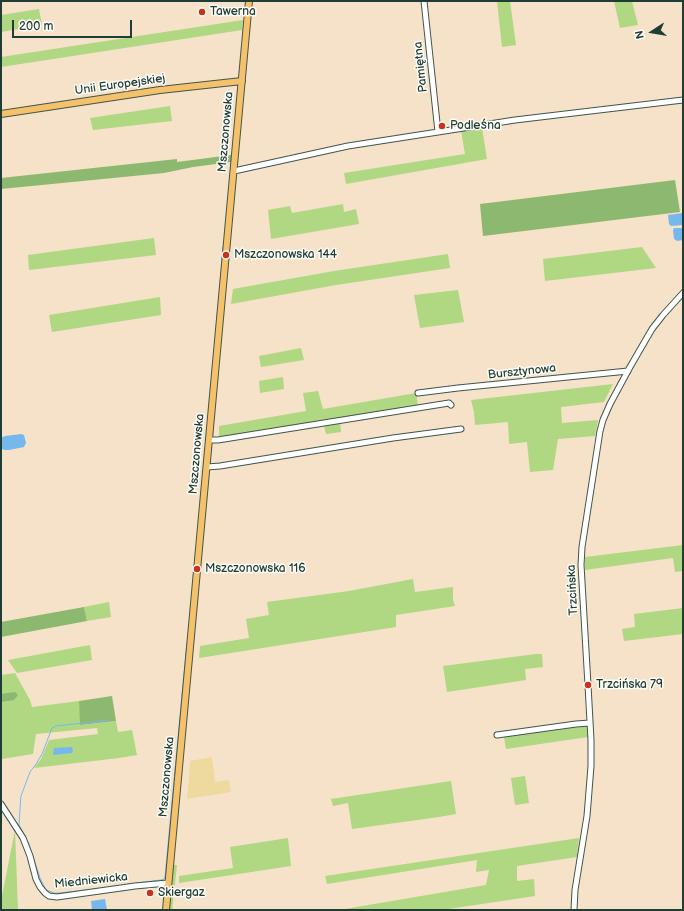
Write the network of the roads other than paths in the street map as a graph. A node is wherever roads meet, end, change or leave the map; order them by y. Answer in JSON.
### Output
{"nodes":[{"id":1,"x":249,"y":1,"type":"edge"},
{"id":2,"x":424,"y":1,"type":"edge"},
{"id":3,"x":242,"y":81,"type":"junction"},
{"id":4,"x":683,"y":100,"type":"edge"},
{"id":5,"x":1,"y":114,"type":"edge"},
{"id":6,"x":438,"y":132,"type":"junction"},
{"id":7,"x":234,"y":171,"type":"junction"},
{"id":8,"x":683,"y":293,"type":"edge"},
{"id":9,"x":628,"y":371,"type":"junction"},
{"id":10,"x":418,"y":393,"type":"dead end"},
{"id":11,"x":451,"y":405,"type":"dead end"},
{"id":12,"x":461,"y":428,"type":"dead end"},
{"id":13,"x":209,"y":440,"type":"junction"},
{"id":14,"x":207,"y":467,"type":"junction"},
{"id":15,"x":590,"y":723,"type":"junction"},
{"id":16,"x":497,"y":735,"type":"dead end"},
{"id":17,"x":1,"y":804,"type":"edge"},
{"id":18,"x":168,"y":883,"type":"junction"},
{"id":19,"x":166,"y":910,"type":"edge"},
{"id":20,"x":574,"y":910,"type":"edge"}],
"edges":[{"from":1,"to":3,"type":"main road","name":"Mszczonowska"},
{"from":2,"to":6,"type":"street","name":"Pamiętna"},
{"from":3,"to":5,"type":"main road","name":"Unii Europejskiej"},
{"from":3,"to":7,"type":"main road","name":"Mszczonowska"},
{"from":4,"to":6,"type":"street"},
{"from":6,"to":7,"type":"street"},
{"from":7,"to":13,"type":"main road","name":"Mszczonowska"},
{"from":8,"to":9,"type":"street","name":"Trzcińska"},
{"from":9,"to":10,"type":"street","name":"Bursztynowa"},
{"from":9,"to":15,"type":"street","name":"Trzcińska"},
{"from":11,"to":13,"type":"street"},
{"from":12,"to":14,"type":"street"},
{"from":13,"to":14,"type":"main road","name":"Mszczonowska"},
{"from":14,"to":18,"type":"main road","name":"Mszczonowska"},
{"from":15,"to":16,"type":"street"},
{"from":15,"to":20,"type":"street","name":"Trzcińska"},
{"from":17,"to":18,"type":"street","name":"Miedniewicka"},
{"from":18,"to":19,"type":"main road","name":"Mszczonowska"}]}
